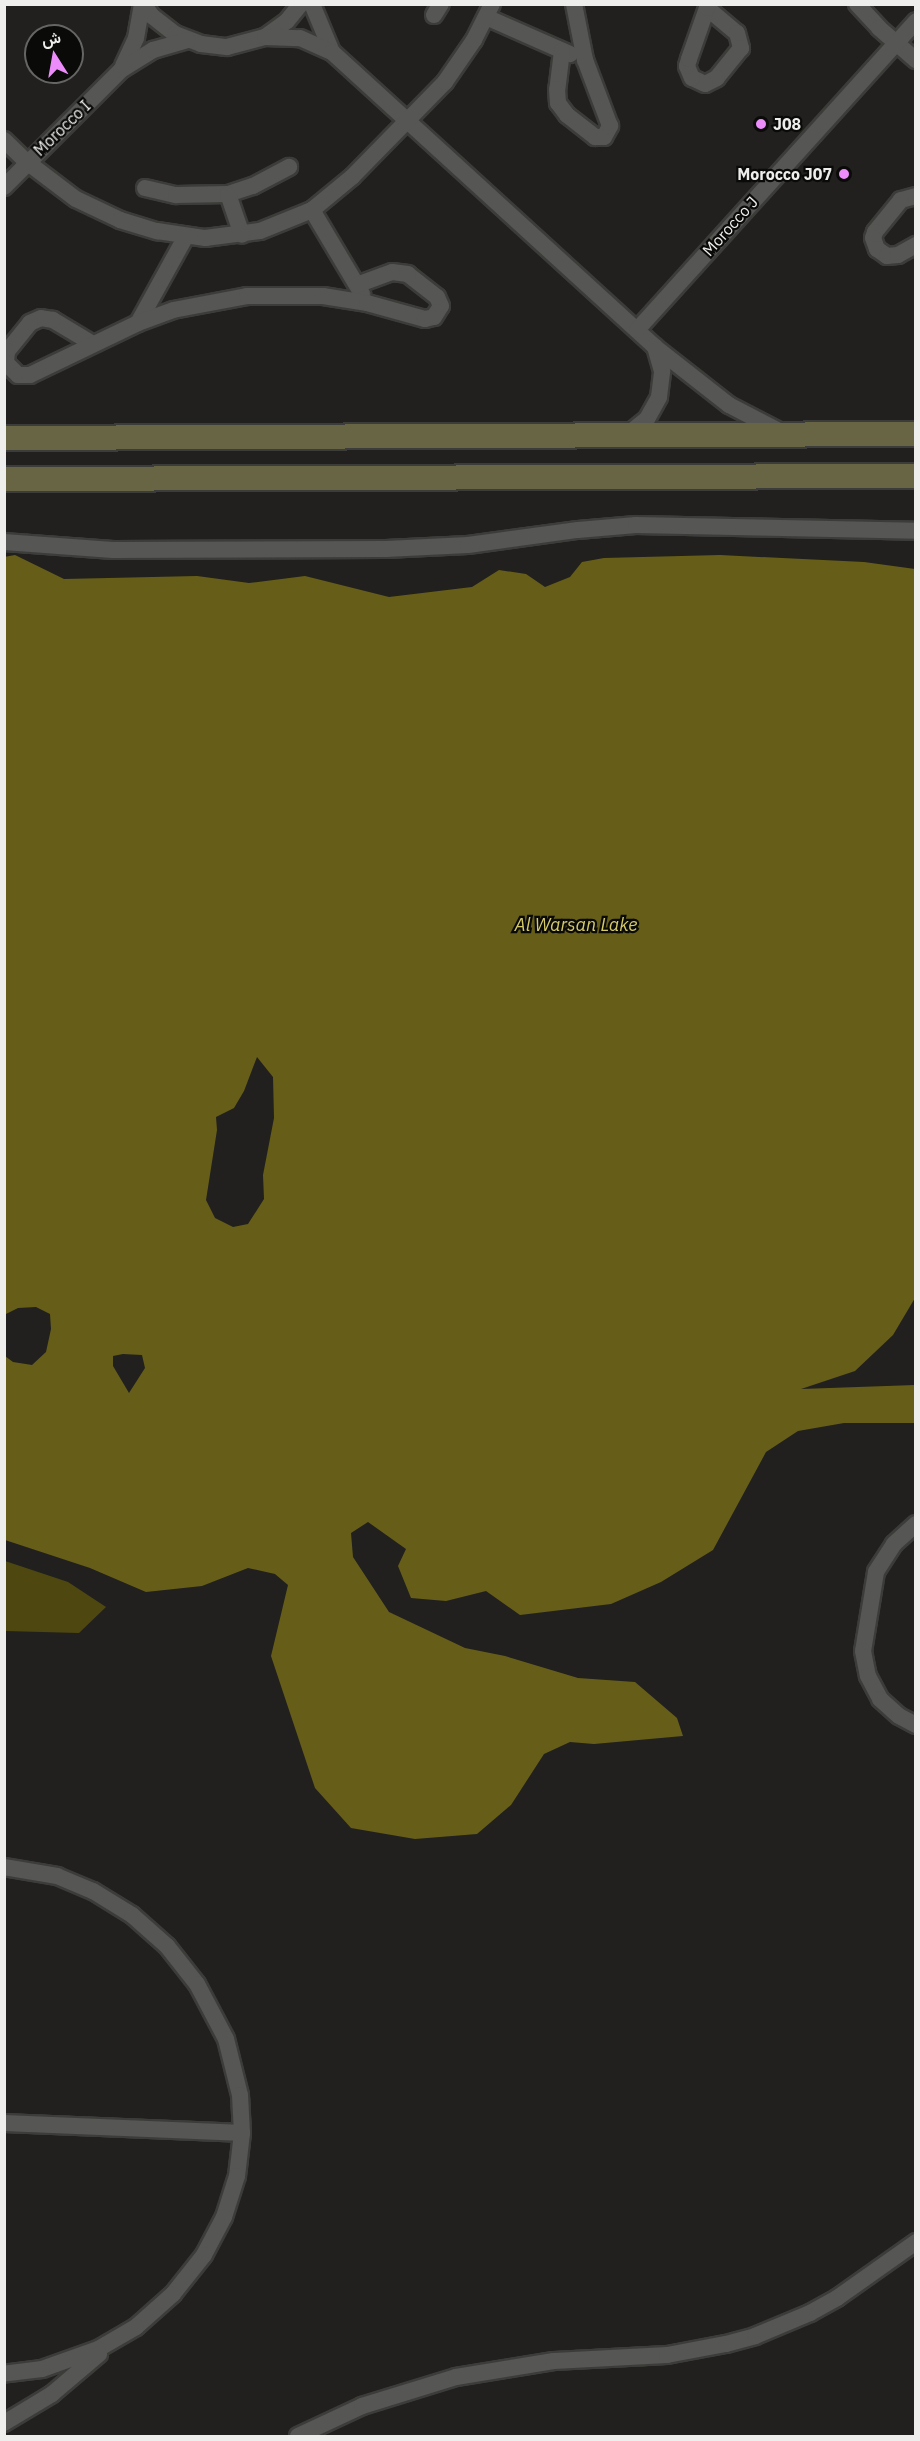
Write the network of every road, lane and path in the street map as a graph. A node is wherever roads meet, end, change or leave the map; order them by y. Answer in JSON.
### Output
{"nodes":[{"id":1,"x":143,"y":4,"type":"edge"},
{"id":2,"x":301,"y":4,"type":"edge"},
{"id":3,"x":312,"y":4,"type":"edge"},
{"id":4,"x":574,"y":4,"type":"edge"},
{"id":5,"x":857,"y":4,"type":"edge"},
{"id":6,"x":489,"y":11,"type":"edge"},
{"id":7,"x":915,"y":21,"type":"edge"},
{"id":8,"x":265,"y":37,"type":"junction"},
{"id":9,"x":188,"y":40,"type":"junction"},
{"id":10,"x":896,"y":42,"type":"junction"},
{"id":11,"x":562,"y":51,"type":"junction"},
{"id":12,"x":332,"y":52,"type":"junction"},
{"id":13,"x":585,"y":60,"type":"junction"},
{"id":14,"x":915,"y":60,"type":"edge"},
{"id":15,"x":122,"y":70,"type":"junction"},
{"id":16,"x":407,"y":120,"type":"junction"},
{"id":17,"x":4,"y":140,"type":"edge"},
{"id":18,"x":27,"y":162,"type":"junction"},
{"id":19,"x":289,"y":167,"type":"dead end"},
{"id":20,"x":4,"y":187,"type":"edge"},
{"id":21,"x":145,"y":188,"type":"dead end"},
{"id":22,"x":228,"y":194,"type":"junction"},
{"id":23,"x":915,"y":196,"type":"edge"},
{"id":24,"x":312,"y":210,"type":"junction"},
{"id":25,"x":242,"y":235,"type":"junction"},
{"id":26,"x":186,"y":236,"type":"junction"},
{"id":27,"x":915,"y":245,"type":"edge"},
{"id":28,"x":357,"y":285,"type":"junction"},
{"id":29,"x":367,"y":303,"type":"junction"},
{"id":30,"x":138,"y":323,"type":"junction"},
{"id":31,"x":637,"y":330,"type":"junction"},
{"id":32,"x":93,"y":344,"type":"junction"},
{"id":33,"x":655,"y":347,"type":"junction"},
{"id":34,"x":789,"y":434,"type":"junction"},
{"id":35,"x":915,"y":434,"type":"edge"},
{"id":36,"x":627,"y":435,"type":"junction"},
{"id":37,"x":4,"y":438,"type":"edge"},
{"id":38,"x":915,"y":476,"type":"edge"},
{"id":39,"x":4,"y":479,"type":"edge"},
{"id":40,"x":915,"y":531,"type":"edge"},
{"id":41,"x":4,"y":542,"type":"edge"},
{"id":42,"x":915,"y":1524,"type":"edge"},
{"id":43,"x":915,"y":1725,"type":"edge"},
{"id":44,"x":4,"y":1867,"type":"edge"},
{"id":45,"x":4,"y":2123,"type":"edge"},
{"id":46,"x":242,"y":2133,"type":"junction"},
{"id":47,"x":915,"y":2242,"type":"edge"},
{"id":48,"x":111,"y":2343,"type":"junction"},
{"id":49,"x":4,"y":2374,"type":"edge"},
{"id":50,"x":4,"y":2423,"type":"edge"},
{"id":51,"x":298,"y":2436,"type":"edge"}],
"edges":[{"from":1,"to":9,"type":"street"},
{"from":1,"to":15,"type":"street","name":"Morocco I"},
{"from":2,"to":8,"type":"street"},
{"from":3,"to":12,"type":"street"},
{"from":4,"to":13,"type":"street"},
{"from":5,"to":10,"type":"street"},
{"from":6,"to":11,"type":"street"},
{"from":6,"to":16,"type":"street"},
{"from":7,"to":10,"type":"street","name":"Morocco J"},
{"from":8,"to":9,"type":"street"},
{"from":8,"to":12,"type":"street"},
{"from":9,"to":15,"type":"street","name":"Morocco I"},
{"from":10,"to":14,"type":"street"},
{"from":10,"to":31,"type":"street","name":"Morocco J"},
{"from":11,"to":13,"type":"street"},
{"from":11,"to":13,"type":"street"},
{"from":12,"to":16,"type":"street"},
{"from":15,"to":18,"type":"street","name":"Morocco I"},
{"from":16,"to":24,"type":"street"},
{"from":16,"to":31,"type":"street"},
{"from":17,"to":18,"type":"street"},
{"from":18,"to":20,"type":"street","name":"Morocco I"},
{"from":18,"to":26,"type":"street"},
{"from":19,"to":22,"type":"street"},
{"from":21,"to":22,"type":"street"},
{"from":22,"to":25,"type":"street"},
{"from":23,"to":27,"type":"street"},
{"from":24,"to":25,"type":"street"},
{"from":24,"to":28,"type":"street"},
{"from":25,"to":26,"type":"street"},
{"from":26,"to":30,"type":"street"},
{"from":28,"to":29,"type":"street"},
{"from":28,"to":29,"type":"street"},
{"from":29,"to":30,"type":"street"},
{"from":30,"to":32,"type":"street"},
{"from":31,"to":33,"type":"street"},
{"from":32,"to":32,"type":"street"},
{"from":33,"to":34,"type":"street"},
{"from":33,"to":36,"type":"street"},
{"from":34,"to":35,"type":"street"},
{"from":34,"to":36,"type":"street"},
{"from":36,"to":37,"type":"street"},
{"from":38,"to":39,"type":"street"},
{"from":40,"to":41,"type":"street"},
{"from":42,"to":43,"type":"street"},
{"from":44,"to":46,"type":"street"},
{"from":45,"to":46,"type":"street"},
{"from":46,"to":48,"type":"street"},
{"from":47,"to":51,"type":"street"},
{"from":48,"to":49,"type":"street"},
{"from":48,"to":50,"type":"street"}]}
